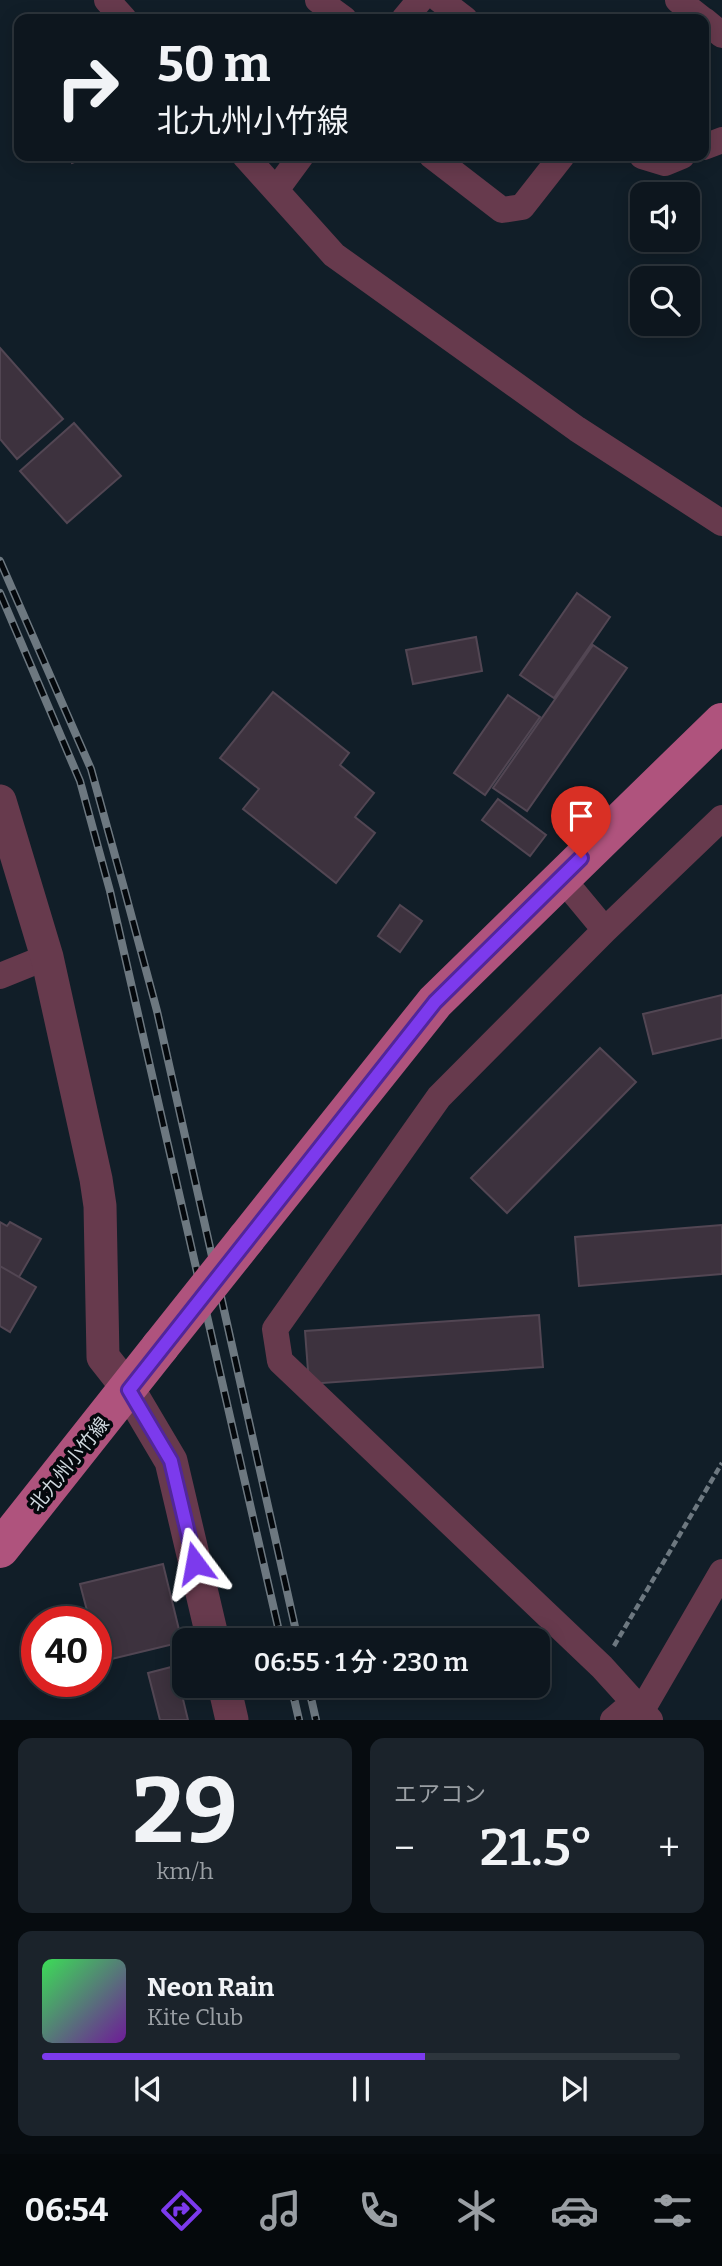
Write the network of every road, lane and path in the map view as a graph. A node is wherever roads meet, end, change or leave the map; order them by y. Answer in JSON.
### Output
{"nodes":[{"id":1,"x":107,"y":0,"type":"edge"},
{"id":2,"x":318,"y":0,"type":"edge"},
{"id":3,"x":420,"y":0,"type":"edge"},
{"id":4,"x":440,"y":0,"type":"edge"},
{"id":5,"x":678,"y":0,"type":"edge"},
{"id":6,"x":120,"y":14,"type":"edge"},
{"id":7,"x":337,"y":14,"type":"edge"},
{"id":8,"x":408,"y":14,"type":"edge"},
{"id":9,"x":458,"y":14,"type":"edge"},
{"id":10,"x":696,"y":14,"type":"edge"},
{"id":11,"x":250,"y":161,"type":"edge"},
{"id":12,"x":297,"y":161,"type":"edge"},
{"id":13,"x":438,"y":161,"type":"edge"},
{"id":14,"x":558,"y":161,"type":"edge"},
{"id":15,"x":276,"y":190,"type":"junction"},
{"id":16,"x":722,"y":523,"type":"edge"},
{"id":17,"x":722,"y":722,"type":"edge"},
{"id":18,"x":0,"y":802,"type":"edge"},
{"id":19,"x":722,"y":818,"type":"edge"},
{"id":20,"x":561,"y":877,"type":"junction"},
{"id":21,"x":605,"y":930,"type":"junction"},
{"id":22,"x":47,"y":957,"type":"junction"},
{"id":23,"x":0,"y":976,"type":"edge"},
{"id":24,"x":129,"y":1390,"type":"junction"},
{"id":25,"x":722,"y":1463,"type":"edge"},
{"id":26,"x":0,"y":1549,"type":"edge"},
{"id":27,"x":722,"y":1572,"type":"edge"},
{"id":28,"x":210,"y":1628,"type":"edge"},
{"id":29,"x":602,"y":1667,"type":"junction"},
{"id":30,"x":227,"y":1698,"type":"edge"},
{"id":31,"x":642,"y":1711,"type":"edge"},
{"id":32,"x":232,"y":1720,"type":"edge"},
{"id":33,"x":613,"y":1720,"type":"edge"}],
"edges":[{"from":1,"to":6,"type":"street"},
{"from":2,"to":7,"type":"street"},
{"from":3,"to":8,"type":"street"},
{"from":4,"to":9,"type":"street"},
{"from":5,"to":10,"type":"street"},
{"from":11,"to":15,"type":"street"},
{"from":12,"to":15,"type":"street"},
{"from":13,"to":14,"type":"street"},
{"from":15,"to":16,"type":"street"},
{"from":17,"to":20,"type":"main road","name":"北九州小竹線"},
{"from":18,"to":22,"type":"street"},
{"from":19,"to":21,"type":"street"},
{"from":20,"to":21,"type":"street"},
{"from":20,"to":24,"type":"main road","name":"北九州小竹線","bridge":true},
{"from":21,"to":29,"type":"street"},
{"from":22,"to":23,"type":"street"},
{"from":22,"to":24,"type":"street"},
{"from":24,"to":26,"type":"main road","name":"北九州小竹線"},
{"from":24,"to":28,"type":"street"},
{"from":25,"to":29,"type":"path"},
{"from":27,"to":31,"type":"street"},
{"from":29,"to":31,"type":"street"},
{"from":30,"to":32,"type":"street"},
{"from":31,"to":33,"type":"street"}]}
